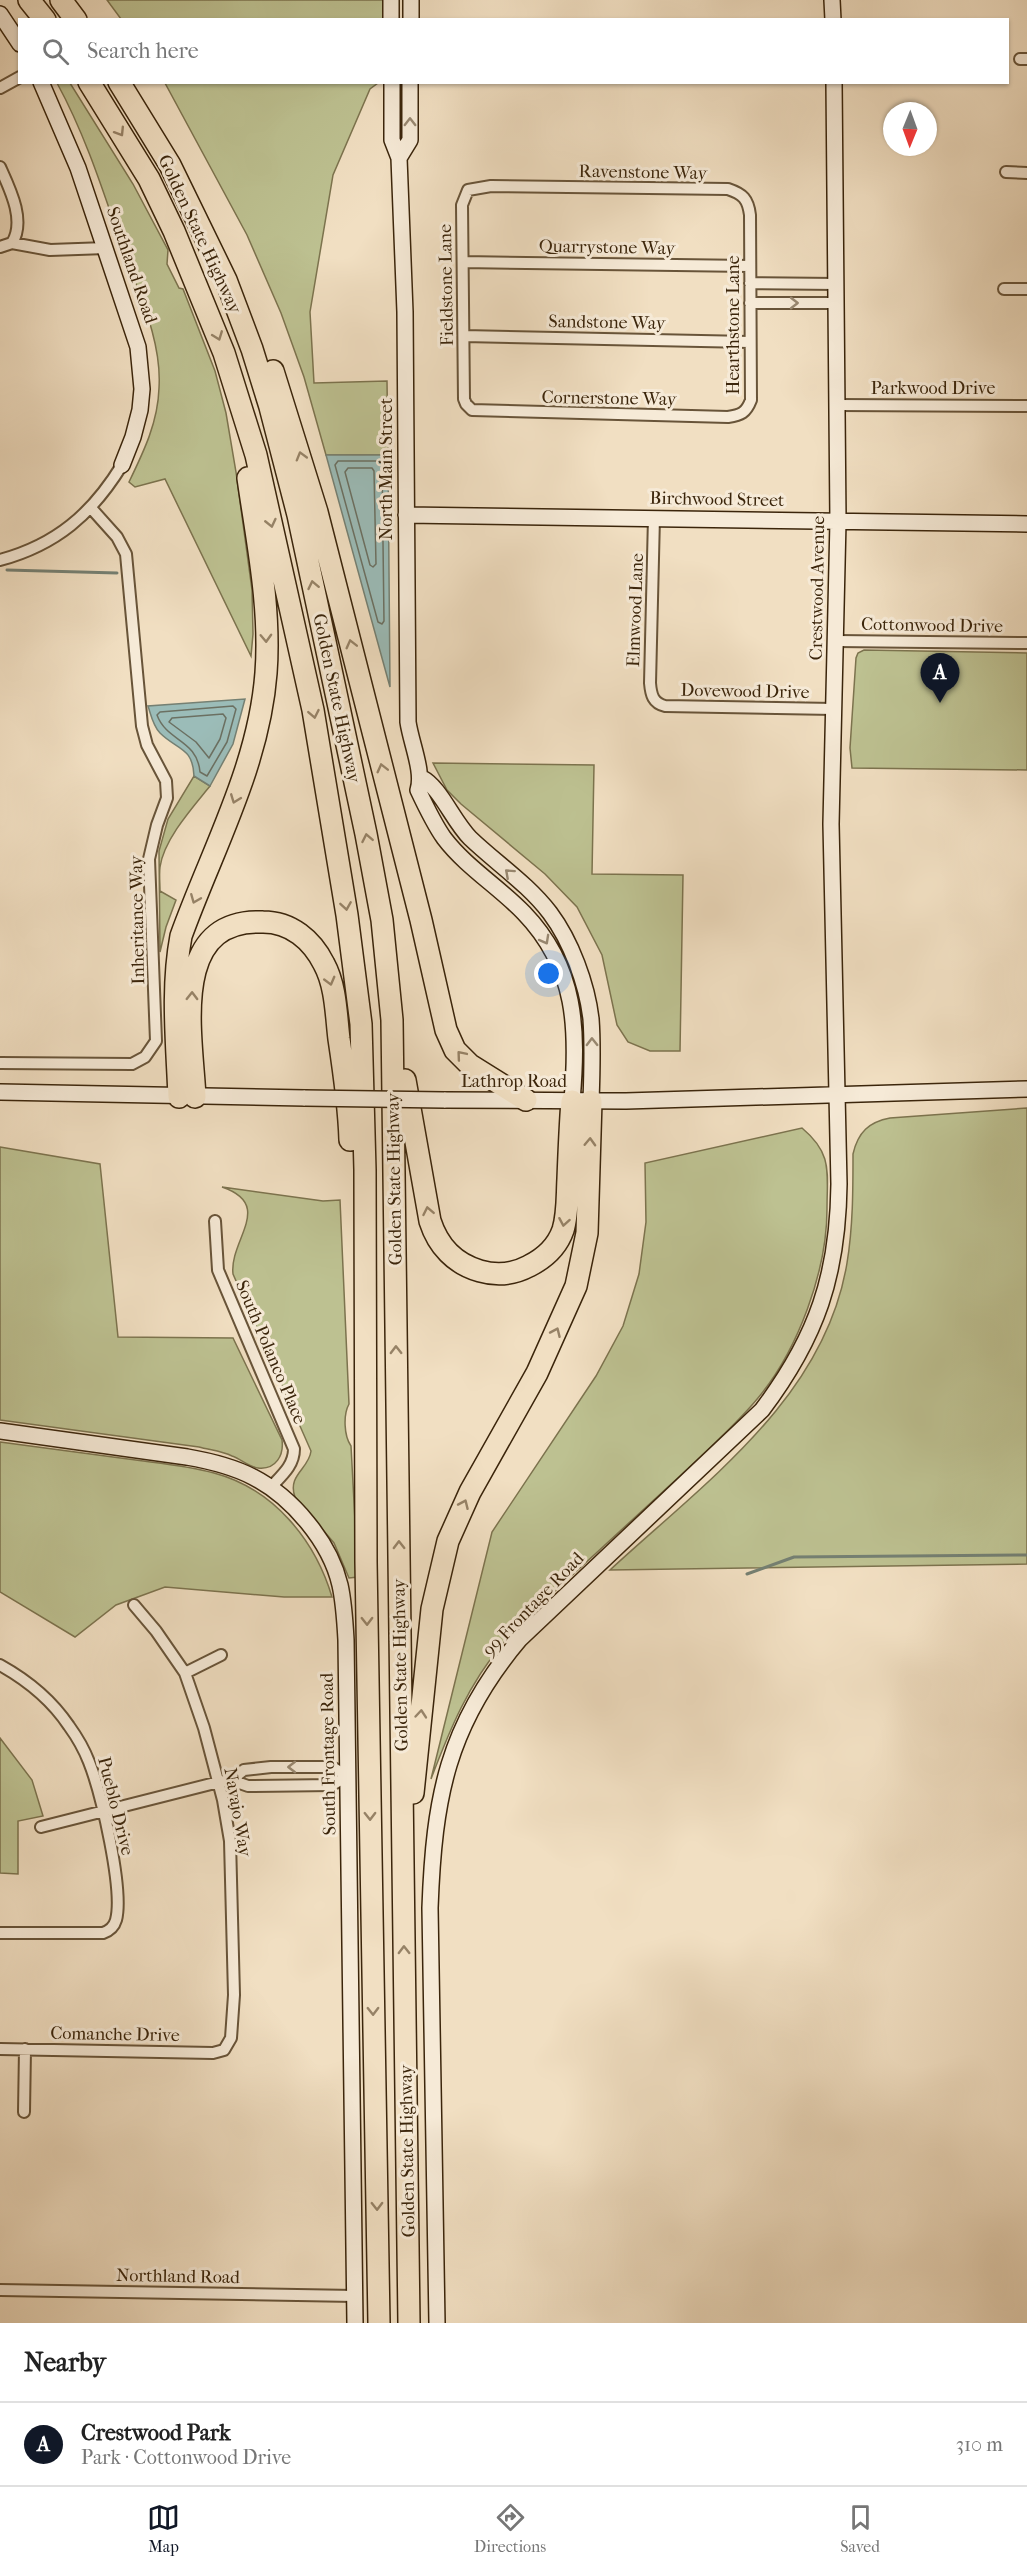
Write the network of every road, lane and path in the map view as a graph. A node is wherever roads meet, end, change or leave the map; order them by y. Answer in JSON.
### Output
{"nodes":[{"id":1,"x":29,"y":0,"type":"edge"},
{"id":2,"x":61,"y":0,"type":"edge"},
{"id":3,"x":391,"y":0,"type":"edge"},
{"id":4,"x":411,"y":0,"type":"edge"},
{"id":5,"x":832,"y":0,"type":"edge"},
{"id":6,"x":0,"y":14,"type":"edge"},
{"id":7,"x":43,"y":18,"type":"edge"},
{"id":8,"x":74,"y":18,"type":"edge"},
{"id":9,"x":391,"y":18,"type":"edge"},
{"id":10,"x":411,"y":18,"type":"edge"},
{"id":11,"x":833,"y":18,"type":"edge"},
{"id":12,"x":18,"y":41,"type":"edge"},
{"id":13,"x":18,"y":78,"type":"edge"},
{"id":14,"x":42,"y":84,"type":"edge"},
{"id":15,"x":90,"y":84,"type":"edge"},
{"id":16,"x":119,"y":84,"type":"edge"},
{"id":17,"x":392,"y":84,"type":"edge"},
{"id":18,"x":410,"y":84,"type":"edge"},
{"id":19,"x":834,"y":84,"type":"edge"},
{"id":20,"x":0,"y":88,"type":"edge"},
{"id":21,"x":399,"y":158,"type":"junction"},
{"id":22,"x":170,"y":165,"type":"junction"},
{"id":23,"x":0,"y":167,"type":"edge"},
{"id":24,"x":1006,"y":172,"type":"dead end"},
{"id":25,"x":1027,"y":172,"type":"edge"},
{"id":26,"x":527,"y":186,"type":"joint"},
{"id":27,"x":749,"y":208,"type":"joint"},
{"id":28,"x":12,"y":243,"type":"junction"},
{"id":29,"x":0,"y":247,"type":"edge"},
{"id":30,"x":106,"y":248,"type":"junction"},
{"id":31,"x":463,"y":262,"type":"junction"},
{"id":32,"x":750,"y":266,"type":"junction"},
{"id":33,"x":750,"y":282,"type":"junction"},
{"id":34,"x":837,"y":284,"type":"junction"},
{"id":35,"x":1004,"y":289,"type":"dead end"},
{"id":36,"x":1027,"y":289,"type":"edge"},
{"id":37,"x":750,"y":303,"type":"junction"},
{"id":38,"x":837,"y":303,"type":"junction"},
{"id":39,"x":464,"y":336,"type":"junction"},
{"id":40,"x":749,"y":342,"type":"junction"},
{"id":41,"x":236,"y":393,"type":"junction"},
{"id":42,"x":838,"y":405,"type":"junction"},
{"id":43,"x":1027,"y":406,"type":"edge"},
{"id":44,"x":500,"y":412,"type":"joint"},
{"id":45,"x":717,"y":417,"type":"joint"},
{"id":46,"x":122,"y":465,"type":"joint"},
{"id":47,"x":91,"y":508,"type":"junction"},
{"id":48,"x":406,"y":515,"type":"junction"},
{"id":49,"x":654,"y":517,"type":"junction"},
{"id":50,"x":838,"y":521,"type":"junction"},
{"id":51,"x":1027,"y":524,"type":"edge"},
{"id":52,"x":0,"y":560,"type":"edge"},
{"id":53,"x":837,"y":641,"type":"junction"},
{"id":54,"x":1027,"y":643,"type":"edge"},
{"id":55,"x":656,"y":702,"type":"joint"},
{"id":56,"x":834,"y":710,"type":"junction"},
{"id":57,"x":392,"y":1020,"type":"junction"},
{"id":58,"x":0,"y":1063,"type":"edge"},
{"id":59,"x":1027,"y":1089,"type":"edge"},
{"id":60,"x":0,"y":1092,"type":"edge"},
{"id":61,"x":837,"y":1095,"type":"junction"},
{"id":62,"x":187,"y":1097,"type":"junction"},
{"id":63,"x":526,"y":1100,"type":"junction"},
{"id":64,"x":581,"y":1101,"type":"junction"},
{"id":65,"x":215,"y":1221,"type":"dead end"},
{"id":66,"x":0,"y":1431,"type":"edge"},
{"id":67,"x":270,"y":1488,"type":"junction"},
{"id":68,"x":366,"y":1562,"type":"junction"},
{"id":69,"x":134,"y":1605,"type":"dead end"},
{"id":70,"x":221,"y":1655,"type":"dead end"},
{"id":71,"x":0,"y":1665,"type":"edge"},
{"id":72,"x":185,"y":1673,"type":"junction"},
{"id":73,"x":348,"y":1776,"type":"junction"},
{"id":74,"x":231,"y":1780,"type":"junction"},
{"id":75,"x":219,"y":1782,"type":"junction"},
{"id":76,"x":103,"y":1812,"type":"junction"},
{"id":77,"x":41,"y":1827,"type":"dead end"},
{"id":78,"x":403,"y":1855,"type":"junction"},
{"id":79,"x":0,"y":1933,"type":"edge"},
{"id":80,"x":228,"y":2046,"type":"joint"},
{"id":81,"x":0,"y":2049,"type":"edge"},
{"id":82,"x":26,"y":2049,"type":"junction"},
{"id":83,"x":24,"y":2112,"type":"dead end"},
{"id":84,"x":0,"y":2290,"type":"edge"},
{"id":85,"x":355,"y":2296,"type":"junction"},
{"id":86,"x":355,"y":2323,"type":"edge"},
{"id":87,"x":379,"y":2323,"type":"edge"},
{"id":88,"x":409,"y":2323,"type":"edge"},
{"id":89,"x":437,"y":2323,"type":"edge"}],
"edges":[{"from":1,"to":7,"type":"highway"},
{"from":2,"to":8,"type":"highway"},
{"from":3,"to":9,"type":"street"},
{"from":4,"to":10,"type":"street"},
{"from":5,"to":11,"type":"street"},
{"from":6,"to":12,"type":"street"},
{"from":13,"to":20,"type":"street"},
{"from":14,"to":30,"type":"street","name":"Southland Road"},
{"from":15,"to":41,"type":"highway","name":"Golden State Highway","one_way":true},
{"from":16,"to":22,"type":"highway","name":"Golden State Highway"},
{"from":17,"to":21,"type":"street","name":"North Main Street"},
{"from":21,"to":18,"type":"street","name":"North Main Street","one_way":true},
{"from":19,"to":34,"type":"street","name":"Crestwood Avenue"},
{"from":21,"to":48,"type":"street","name":"North Main Street"},
{"from":57,"to":22,"type":"highway","name":"Golden State Highway","one_way":true},
{"from":63,"to":22,"type":"highway","one_way":true},
{"from":23,"to":28,"type":"street"},
{"from":24,"to":25,"type":"street"},
{"from":26,"to":27,"type":"street","name":"Ravenstone Way"},
{"from":26,"to":31,"type":"street","name":"Fieldstone Lane"},
{"from":27,"to":32,"type":"street","name":"Hearthstone Lane"},
{"from":28,"to":29,"type":"street"},
{"from":28,"to":30,"type":"street"},
{"from":30,"to":46,"type":"street","name":"Southland Road"},
{"from":31,"to":32,"type":"street","name":"Quarrystone Way"},
{"from":31,"to":39,"type":"street","name":"Fieldstone Lane"},
{"from":32,"to":33,"type":"street","name":"Hearthstone Lane"},
{"from":33,"to":34,"type":"street"},
{"from":33,"to":37,"type":"street","name":"Hearthstone Lane"},
{"from":34,"to":38,"type":"street","name":"Crestwood Avenue"},
{"from":35,"to":36,"type":"street"},
{"from":37,"to":38,"type":"street","one_way":true},
{"from":37,"to":40,"type":"street","name":"Hearthstone Lane"},
{"from":38,"to":42,"type":"street","name":"Crestwood Avenue"},
{"from":39,"to":40,"type":"street","name":"Sandstone Way"},
{"from":39,"to":44,"type":"street","name":"Fieldstone Lane"},
{"from":40,"to":45,"type":"street","name":"Hearthstone Lane"},
{"from":41,"to":62,"type":"highway","one_way":true},
{"from":41,"to":68,"type":"highway","name":"Golden State Highway","one_way":true},
{"from":42,"to":43,"type":"street","name":"Parkwood Drive"},
{"from":42,"to":50,"type":"street","name":"Crestwood Avenue"},
{"from":44,"to":45,"type":"street","name":"Cornerstone Way"},
{"from":46,"to":47,"type":"street"},
{"from":47,"to":52,"type":"street"},
{"from":47,"to":58,"type":"street","name":"Inheritance Way"},
{"from":48,"to":49,"type":"street","name":"Birchwood Street"},
{"from":48,"to":64,"type":"street","name":"North Main Street"},
{"from":49,"to":50,"type":"street","name":"Birchwood Street"},
{"from":49,"to":55,"type":"street","name":"Elmwood Lane"},
{"from":50,"to":51,"type":"street","name":"Birchwood Street"},
{"from":50,"to":53,"type":"street","name":"Crestwood Avenue"},
{"from":53,"to":54,"type":"street","name":"Cottonwood Drive"},
{"from":53,"to":56,"type":"street","name":"Crestwood Avenue"},
{"from":55,"to":56,"type":"street","name":"Dovewood Drive"},
{"from":56,"to":61,"type":"street","name":"Crestwood Avenue"},
{"from":64,"to":57,"type":"highway","one_way":true},
{"from":78,"to":57,"type":"highway","name":"Golden State Highway","one_way":true},
{"from":59,"to":61,"type":"street","name":"Lathrop Road"},
{"from":60,"to":62,"type":"street","name":"Lathrop Road"},
{"from":61,"to":64,"type":"street","name":"Lathrop Road"},
{"from":61,"to":89,"type":"street","name":"99 Frontage Road"},
{"from":62,"to":63,"type":"street","name":"Lathrop Road","bridge":true},
{"from":62,"to":68,"type":"highway","one_way":true},
{"from":63,"to":64,"type":"street","name":"Lathrop Road"},
{"from":78,"to":64,"type":"highway","one_way":true},
{"from":65,"to":67,"type":"street","name":"South Polanco Place"},
{"from":66,"to":67,"type":"street","name":"South Frontage Road"},
{"from":67,"to":73,"type":"street","name":"South Frontage Road"},
{"from":68,"to":87,"type":"highway","name":"Golden State Highway","one_way":true},
{"from":69,"to":72,"type":"street","name":"Navajo Way"},
{"from":70,"to":72,"type":"street"},
{"from":71,"to":76,"type":"street","name":"Pueblo Drive"},
{"from":72,"to":75,"type":"street","name":"Navajo Way"},
{"from":73,"to":74,"type":"street"},
{"from":73,"to":74,"type":"street","one_way":true},
{"from":73,"to":85,"type":"street","name":"South Frontage Road"},
{"from":74,"to":75,"type":"street"},
{"from":75,"to":76,"type":"street"},
{"from":75,"to":80,"type":"street","name":"Navajo Way"},
{"from":76,"to":77,"type":"street"},
{"from":76,"to":79,"type":"street","name":"Pueblo Drive"},
{"from":88,"to":78,"type":"highway","name":"Golden State Highway","one_way":true},
{"from":80,"to":82,"type":"street","name":"Comanche Drive"},
{"from":81,"to":82,"type":"street","name":"Comanche Drive"},
{"from":82,"to":83,"type":"street"},
{"from":84,"to":85,"type":"street","name":"Northland Road"},
{"from":85,"to":86,"type":"street","name":"South Frontage Road"}]}
